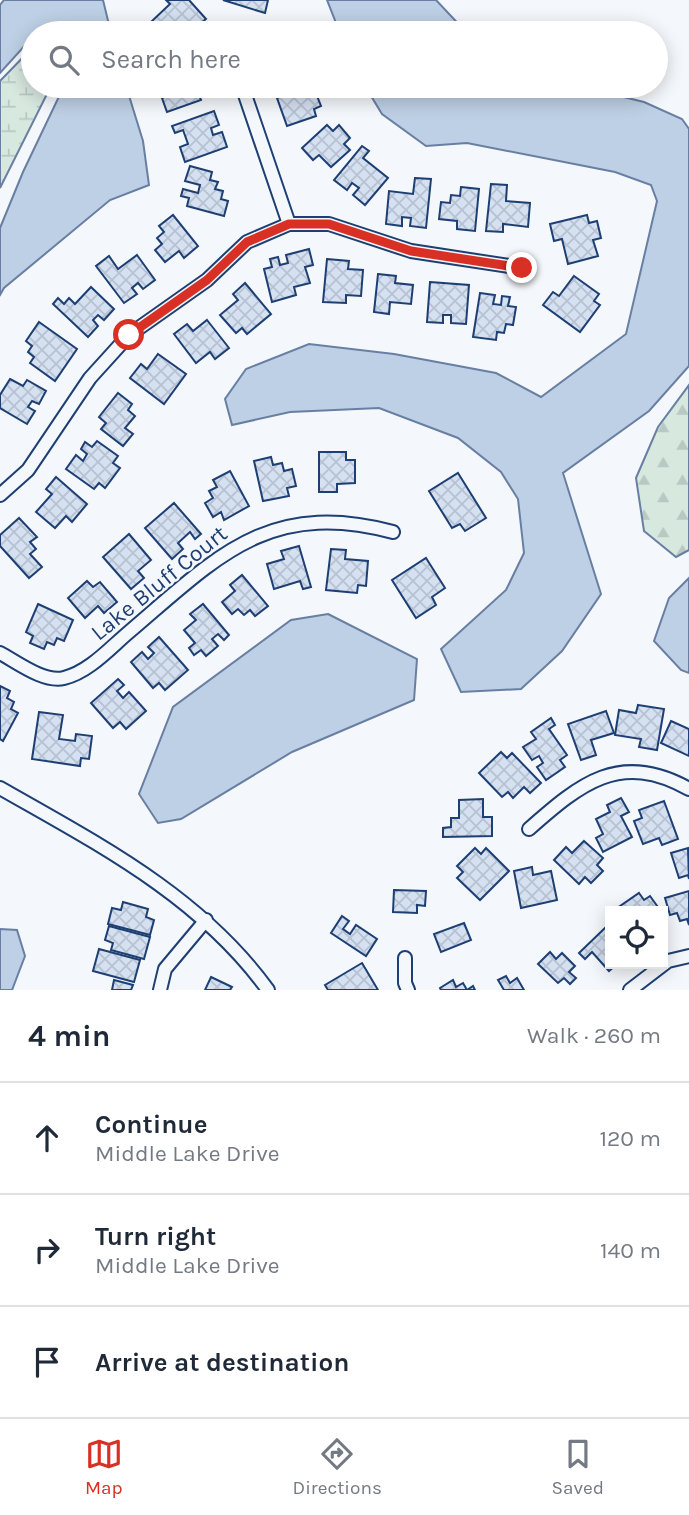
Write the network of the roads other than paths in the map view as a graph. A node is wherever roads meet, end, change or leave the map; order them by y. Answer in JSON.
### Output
{"nodes":[{"id":1,"x":246,"y":98,"type":"edge"},
{"id":2,"x":289,"y":224,"type":"junction"},
{"id":3,"x":522,"y":268,"type":"dead end"},
{"id":4,"x":0,"y":495,"type":"edge"},
{"id":5,"x":393,"y":531,"type":"dead end"},
{"id":6,"x":0,"y":653,"type":"edge"},
{"id":7,"x":0,"y":788,"type":"edge"},
{"id":8,"x":689,"y":789,"type":"edge"},
{"id":9,"x":529,"y":830,"type":"dead end"},
{"id":10,"x":206,"y":919,"type":"junction"},
{"id":11,"x":689,"y":956,"type":"edge"},
{"id":12,"x":405,"y":958,"type":"dead end"},
{"id":13,"x":160,"y":990,"type":"edge"},
{"id":14,"x":268,"y":990,"type":"edge"},
{"id":15,"x":408,"y":990,"type":"edge"},
{"id":16,"x":630,"y":990,"type":"edge"}],
"edges":[{"from":1,"to":2,"type":"street"},
{"from":2,"to":3,"type":"street"},
{"from":2,"to":4,"type":"street"},
{"from":5,"to":6,"type":"street","name":"Lake Bluff Court"},
{"from":7,"to":10,"type":"street"},
{"from":8,"to":9,"type":"street"},
{"from":10,"to":13,"type":"street"},
{"from":10,"to":14,"type":"street"},
{"from":11,"to":16,"type":"street"},
{"from":12,"to":15,"type":"street"}]}
